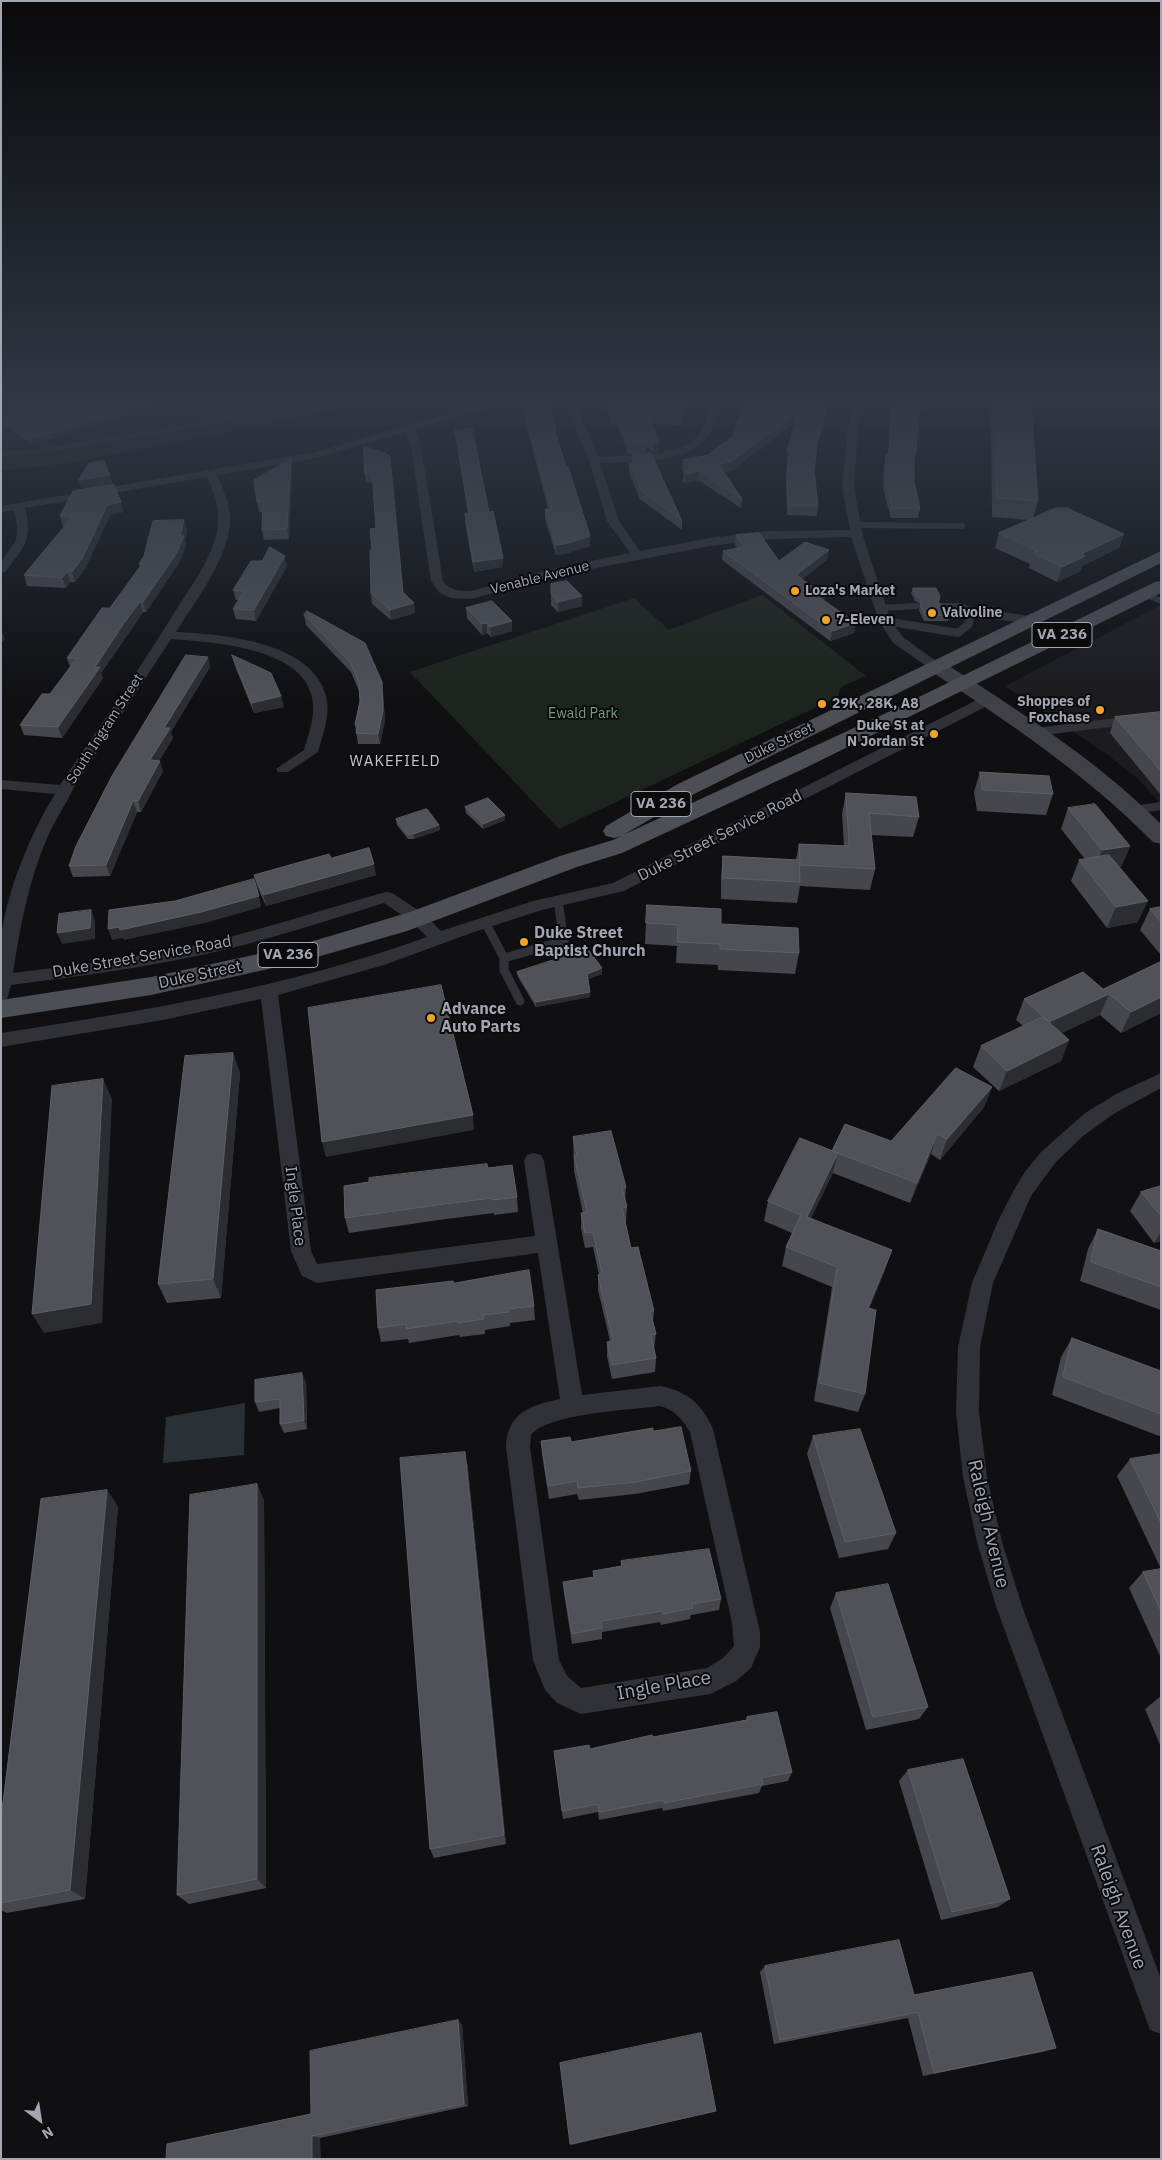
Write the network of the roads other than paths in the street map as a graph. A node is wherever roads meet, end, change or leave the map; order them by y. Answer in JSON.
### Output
{"nodes":[{"id":1,"x":33,"y":505,"type":"edge"},
{"id":2,"x":222,"y":505,"type":"edge"},
{"id":3,"x":425,"y":505,"type":"edge"},
{"id":4,"x":608,"y":505,"type":"edge"},
{"id":5,"x":851,"y":505,"type":"edge"},
{"id":6,"x":20,"y":507,"type":"junction"},
{"id":7,"x":1,"y":510,"type":"edge"},
{"id":8,"x":962,"y":526,"type":"dead end"},
{"id":9,"x":856,"y":529,"type":"junction"},
{"id":10,"x":637,"y":555,"type":"junction"},
{"id":11,"x":1161,"y":556,"type":"edge"},
{"id":12,"x":1,"y":569,"type":"edge"},
{"id":13,"x":1155,"y":594,"type":"edge"},
{"id":14,"x":917,"y":606,"type":"dead end"},
{"id":15,"x":941,"y":606,"type":"edge"},
{"id":16,"x":881,"y":608,"type":"junction"},
{"id":17,"x":970,"y":611,"type":"junction"},
{"id":18,"x":1030,"y":620,"type":"junction"},
{"id":19,"x":885,"y":621,"type":"junction"},
{"id":20,"x":168,"y":635,"type":"junction"},
{"id":21,"x":936,"y":666,"type":"junction"},
{"id":22,"x":964,"y":684,"type":"junction"},
{"id":23,"x":988,"y":700,"type":"junction"},
{"id":24,"x":1131,"y":721,"type":"edge"},
{"id":25,"x":1036,"y":732,"type":"junction"},
{"id":26,"x":283,"y":769,"type":"dead end"},
{"id":27,"x":1,"y":784,"type":"edge"},
{"id":28,"x":65,"y":790,"type":"junction"},
{"id":29,"x":1161,"y":806,"type":"edge"},
{"id":30,"x":1134,"y":810,"type":"junction"},
{"id":31,"x":1161,"y":837,"type":"edge"},
{"id":32,"x":565,"y":862,"type":"junction"},
{"id":33,"x":558,"y":901,"type":"junction"},
{"id":34,"x":418,"y":918,"type":"junction"},
{"id":35,"x":485,"y":922,"type":"junction"},
{"id":36,"x":438,"y":939,"type":"junction"},
{"id":37,"x":504,"y":958,"type":"junction"},
{"id":38,"x":2,"y":988,"type":"edge"},
{"id":39,"x":269,"y":991,"type":"junction"},
{"id":40,"x":520,"y":1001,"type":"dead end"},
{"id":41,"x":1,"y":1009,"type":"edge"},
{"id":42,"x":1,"y":1040,"type":"edge"},
{"id":43,"x":1161,"y":1080,"type":"edge"},
{"id":44,"x":534,"y":1161,"type":"dead end"},
{"id":45,"x":547,"y":1243,"type":"junction"},
{"id":46,"x":573,"y":1407,"type":"junction"},
{"id":47,"x":1161,"y":2019,"type":"edge"}],
"edges":[{"from":1,"to":6,"type":"street"},
{"from":2,"to":20,"type":"street","name":"South Ingram Street"},
{"from":3,"to":10,"type":"street","name":"Venable Avenue"},
{"from":4,"to":10,"type":"street"},
{"from":5,"to":9,"type":"street"},
{"from":6,"to":7,"type":"street"},
{"from":6,"to":12,"type":"street"},
{"from":8,"to":9,"type":"lane"},
{"from":9,"to":10,"type":"street","name":"Venable Avenue"},
{"from":9,"to":16,"type":"street"},
{"from":11,"to":18,"type":"main road","name":"Duke Street","number":"VA 236"},
{"from":13,"to":22,"type":"main road","name":"Duke Street","number":"VA 236"},
{"from":14,"to":16,"type":"lane"},
{"from":15,"to":17,"type":"lane"},
{"from":16,"to":19,"type":"street"},
{"from":17,"to":18,"type":"lane"},
{"from":17,"to":19,"type":"lane"},
{"from":18,"to":21,"type":"main road","name":"Duke Street","number":"VA 236"},
{"from":19,"to":21,"type":"street"},
{"from":20,"to":26,"type":"street"},
{"from":20,"to":28,"type":"street","name":"South Ingram Street"},
{"from":21,"to":22,"type":"street"},
{"from":21,"to":32,"type":"main road","name":"Duke Street","number":"VA 236"},
{"from":22,"to":23,"type":"street"},
{"from":22,"to":32,"type":"main road","name":"Duke Street","number":"VA 236"},
{"from":23,"to":25,"type":"street"},
{"from":23,"to":33,"type":"street","name":"Duke Street Service Road"},
{"from":24,"to":25,"type":"lane"},
{"from":25,"to":30,"type":"street"},
{"from":27,"to":28,"type":"street"},
{"from":28,"to":38,"type":"street","name":"South Ingram Street"},
{"from":29,"to":30,"type":"lane"},
{"from":30,"to":31,"type":"street"},
{"from":32,"to":34,"type":"main road","name":"Duke Street","number":"VA 236"},
{"from":33,"to":35,"type":"street","name":"Duke Street Service Road"},
{"from":33,"to":37,"type":"lane"},
{"from":34,"to":36,"type":"street","name":"Duke Street Service Road"},
{"from":34,"to":38,"type":"street","name":"Duke Street Service Road"},
{"from":34,"to":41,"type":"main road","name":"Duke Street","number":"VA 236"},
{"from":35,"to":36,"type":"street","name":"Duke Street Service Road"},
{"from":35,"to":37,"type":"lane"},
{"from":36,"to":39,"type":"street","name":"Duke Street Service Road"},
{"from":37,"to":40,"type":"lane"},
{"from":39,"to":42,"type":"street","name":"Duke Street Service Road"},
{"from":39,"to":45,"type":"street","name":"Ingle Place"},
{"from":43,"to":47,"type":"street","name":"Raleigh Avenue"},
{"from":44,"to":45,"type":"street"},
{"from":45,"to":46,"type":"street"},
{"from":46,"to":46,"type":"street","name":"Ingle Place"}]}
